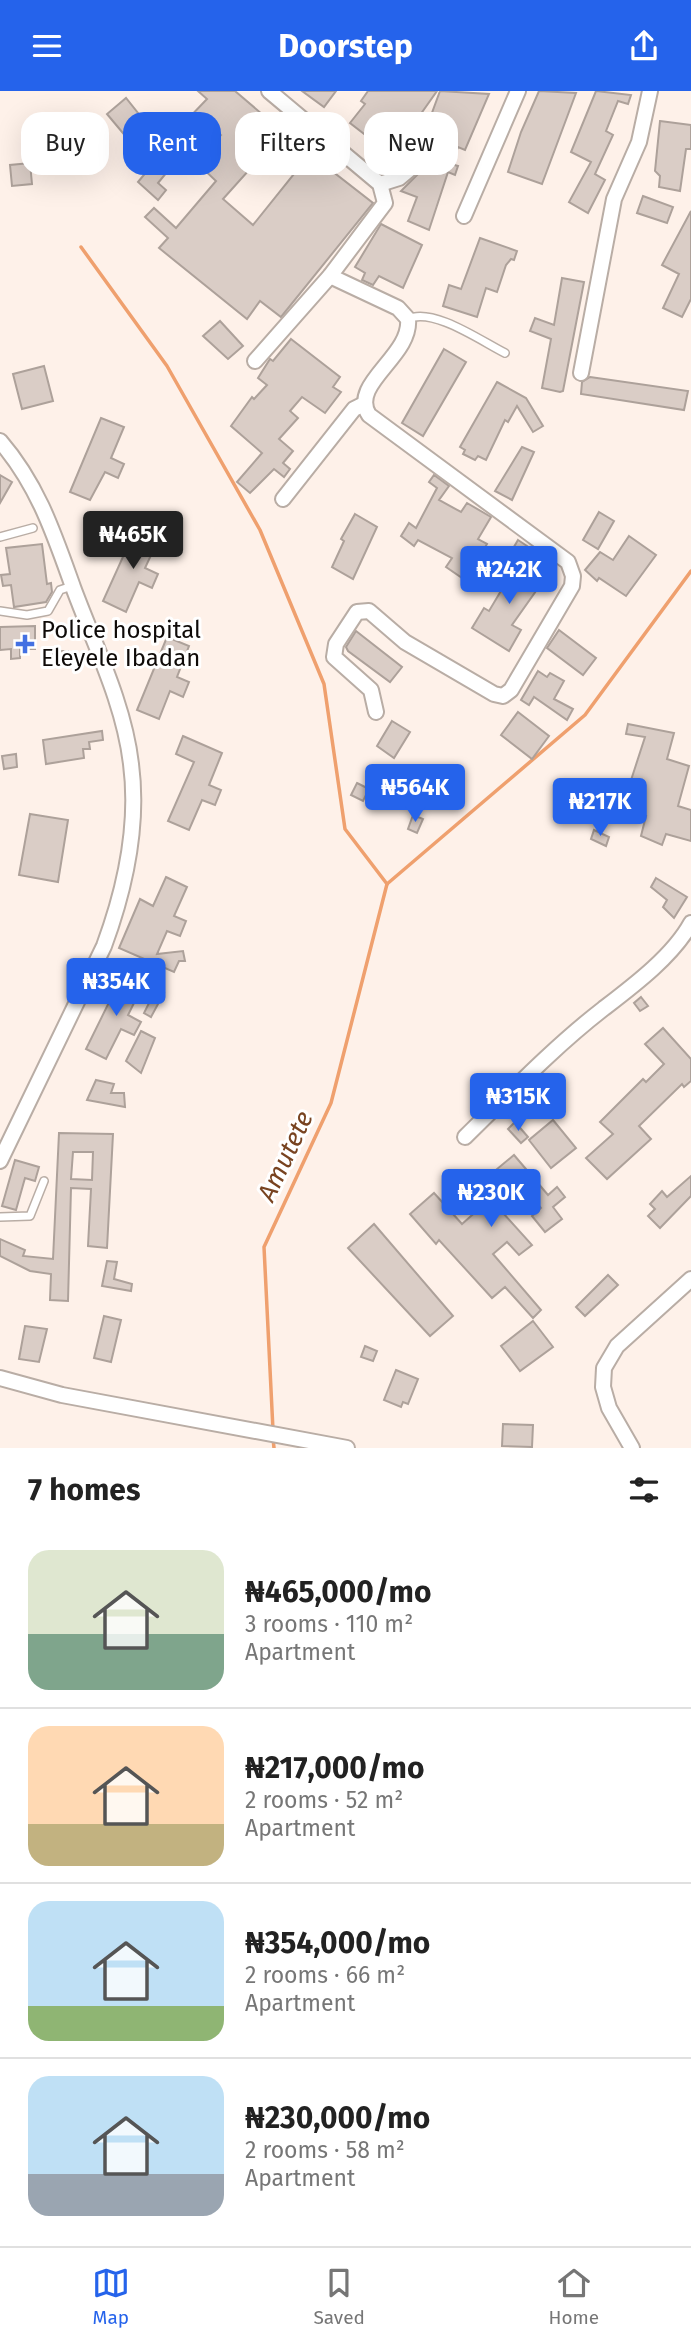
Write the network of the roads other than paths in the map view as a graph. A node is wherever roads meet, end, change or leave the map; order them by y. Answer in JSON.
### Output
{"nodes":[{"id":1,"x":269,"y":91,"type":"edge"},
{"id":2,"x":518,"y":91,"type":"edge"},
{"id":3,"x":650,"y":91,"type":"edge"},
{"id":4,"x":403,"y":175,"type":"edge"},
{"id":5,"x":380,"y":184,"type":"junction"},
{"id":6,"x":464,"y":216,"type":"dead end"},
{"id":7,"x":330,"y":276,"type":"junction"},
{"id":8,"x":408,"y":319,"type":"junction"},
{"id":9,"x":505,"y":353,"type":"dead end"},
{"id":10,"x":255,"y":361,"type":"dead end"},
{"id":11,"x":581,"y":373,"type":"dead end"},
{"id":12,"x":364,"y":404,"type":"junction"},
{"id":13,"x":0,"y":441,"type":"edge"},
{"id":14,"x":283,"y":499,"type":"dead end"},
{"id":15,"x":33,"y":528,"type":"dead end"},
{"id":16,"x":0,"y":537,"type":"edge"},
{"id":17,"x":73,"y":586,"type":"junction"},
{"id":18,"x":0,"y":611,"type":"edge"},
{"id":19,"x":376,"y":712,"type":"dead end"},
{"id":20,"x":691,"y":923,"type":"edge"},
{"id":21,"x":465,"y":1137,"type":"dead end"},
{"id":22,"x":0,"y":1161,"type":"edge"},
{"id":23,"x":44,"y":1181,"type":"dead end"},
{"id":24,"x":0,"y":1217,"type":"edge"},
{"id":25,"x":691,"y":1279,"type":"edge"},
{"id":26,"x":0,"y":1378,"type":"edge"},
{"id":27,"x":633,"y":1447,"type":"edge"},
{"id":28,"x":347,"y":1448,"type":"edge"}],
"edges":[{"from":1,"to":5,"type":"street"},
{"from":2,"to":6,"type":"street"},
{"from":3,"to":11,"type":"street"},
{"from":4,"to":5,"type":"street"},
{"from":5,"to":7,"type":"street"},
{"from":7,"to":8,"type":"street"},
{"from":7,"to":10,"type":"street"},
{"from":8,"to":9,"type":"lane"},
{"from":8,"to":12,"type":"street"},
{"from":12,"to":14,"type":"street"},
{"from":12,"to":19,"type":"street"},
{"from":13,"to":17,"type":"street"},
{"from":15,"to":16,"type":"lane"},
{"from":17,"to":18,"type":"lane"},
{"from":17,"to":22,"type":"street"},
{"from":20,"to":21,"type":"street"},
{"from":23,"to":24,"type":"lane"},
{"from":25,"to":27,"type":"street"},
{"from":26,"to":28,"type":"street"}]}
